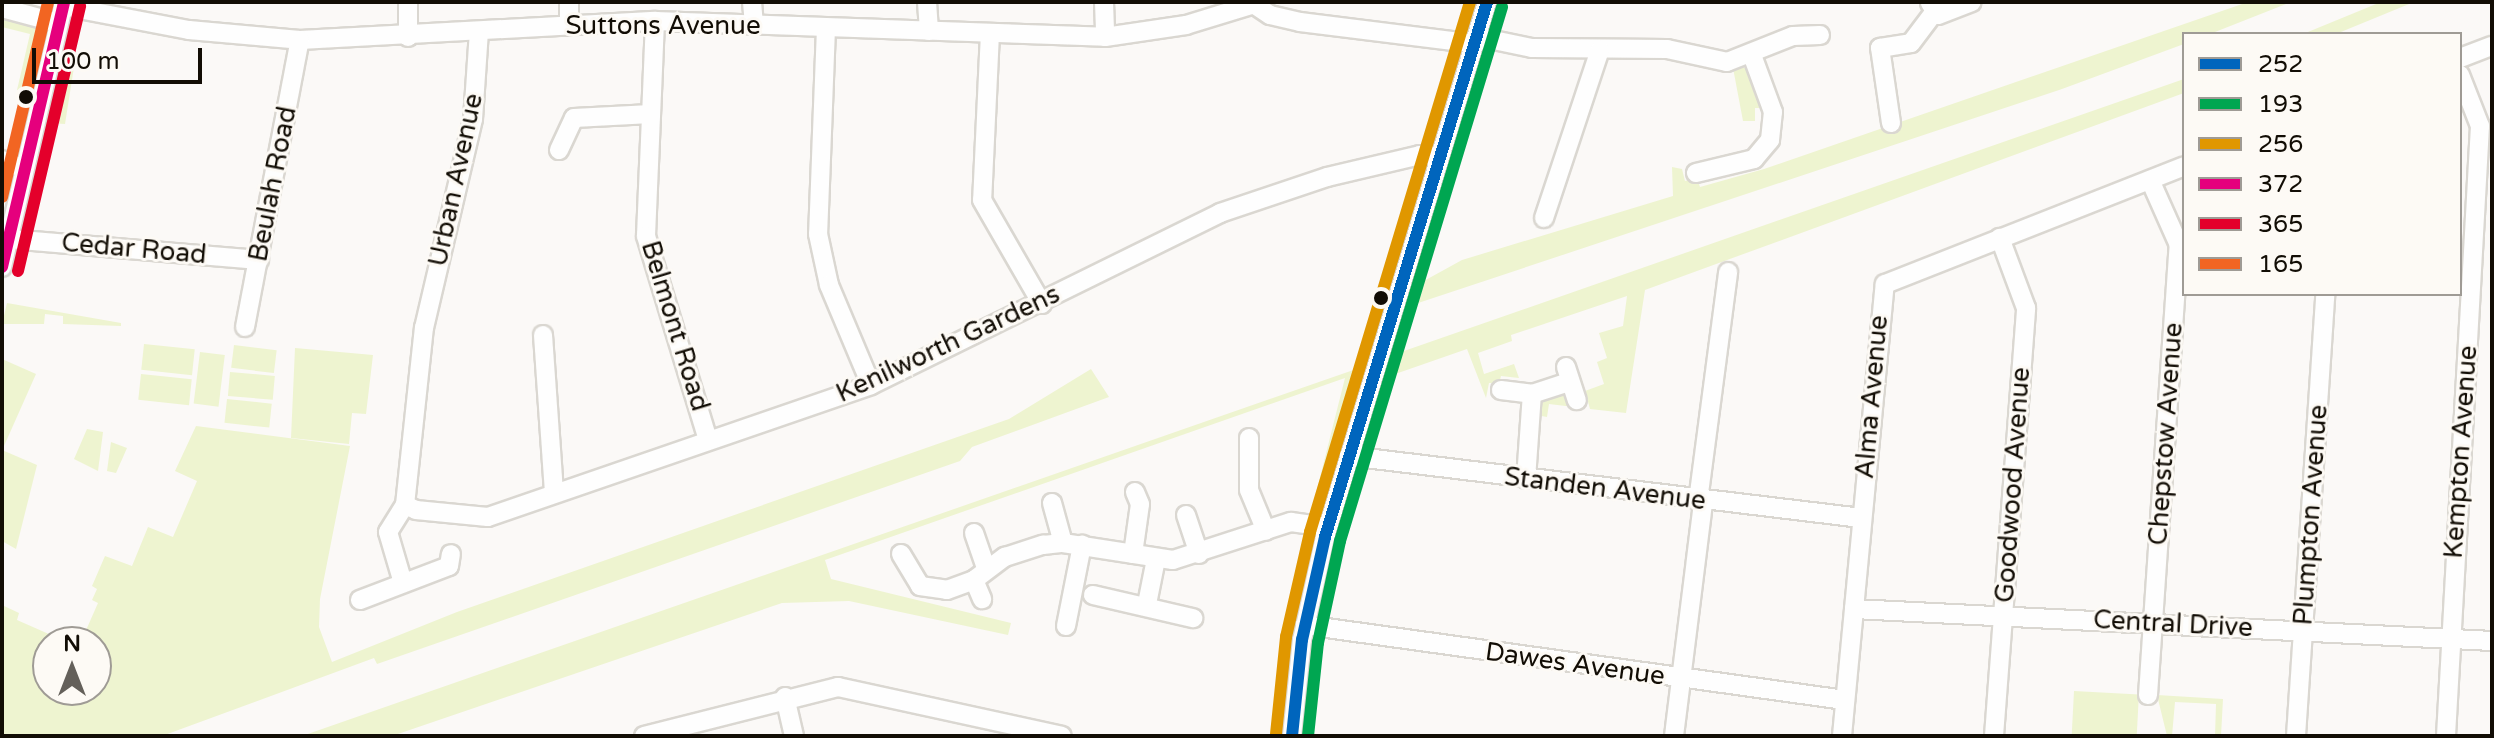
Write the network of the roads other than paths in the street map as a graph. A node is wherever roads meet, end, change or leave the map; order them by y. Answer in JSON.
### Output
{"nodes":[{"id":1,"x":408,"y":2,"type":"edge"},
{"id":2,"x":569,"y":2,"type":"edge"},
{"id":3,"x":752,"y":2,"type":"edge"},
{"id":4,"x":927,"y":2,"type":"edge"},
{"id":5,"x":1104,"y":2,"type":"edge"},
{"id":6,"x":1487,"y":2,"type":"edge"},
{"id":7,"x":1972,"y":2,"type":"edge"},
{"id":8,"x":1258,"y":3,"type":"edge"},
{"id":9,"x":2,"y":8,"type":"edge"},
{"id":10,"x":1931,"y":8,"type":"edge"},
{"id":11,"x":62,"y":10,"type":"edge"},
{"id":12,"x":115,"y":10,"type":"edge"},
{"id":13,"x":655,"y":21,"type":"junction"},
{"id":14,"x":754,"y":25,"type":"junction"},
{"id":15,"x":569,"y":26,"type":"junction"},
{"id":16,"x":826,"y":28,"type":"junction"},
{"id":17,"x":479,"y":31,"type":"junction"},
{"id":18,"x":929,"y":31,"type":"junction"},
{"id":19,"x":990,"y":33,"type":"junction"},
{"id":20,"x":1820,"y":35,"type":"dead end"},
{"id":21,"x":408,"y":37,"type":"junction"},
{"id":22,"x":1105,"y":37,"type":"junction"},
{"id":23,"x":300,"y":40,"type":"junction"},
{"id":24,"x":1477,"y":40,"type":"junction"},
{"id":25,"x":2492,"y":46,"type":"edge"},
{"id":26,"x":1600,"y":50,"type":"junction"},
{"id":27,"x":1752,"y":55,"type":"junction"},
{"id":28,"x":2462,"y":57,"type":"edge"},
{"id":29,"x":2462,"y":80,"type":"edge"},
{"id":30,"x":651,"y":114,"type":"junction"},
{"id":31,"x":1891,"y":123,"type":"dead end"},
{"id":32,"x":559,"y":150,"type":"dead end"},
{"id":33,"x":1440,"y":156,"type":"junction"},
{"id":34,"x":2,"y":160,"type":"edge"},
{"id":35,"x":2182,"y":167,"type":"edge"},
{"id":36,"x":24,"y":169,"type":"junction"},
{"id":37,"x":1696,"y":173,"type":"dead end"},
{"id":38,"x":2150,"y":180,"type":"junction"},
{"id":39,"x":1544,"y":218,"type":"dead end"},
{"id":40,"x":2000,"y":238,"type":"junction"},
{"id":41,"x":9,"y":239,"type":"junction"},
{"id":42,"x":259,"y":260,"type":"junction"},
{"id":43,"x":2,"y":267,"type":"edge"},
{"id":44,"x":1728,"y":272,"type":"dead end"},
{"id":45,"x":2325,"y":296,"type":"edge"},
{"id":46,"x":1042,"y":304,"type":"junction"},
{"id":47,"x":245,"y":327,"type":"dead end"},
{"id":48,"x":543,"y":335,"type":"dead end"},
{"id":49,"x":871,"y":385,"type":"junction"},
{"id":50,"x":1501,"y":390,"type":"dead end"},
{"id":51,"x":1532,"y":394,"type":"junction"},
{"id":52,"x":1577,"y":400,"type":"dead end"},
{"id":53,"x":1249,"y":438,"type":"dead end"},
{"id":54,"x":708,"y":440,"type":"junction"},
{"id":55,"x":1349,"y":456,"type":"junction"},
{"id":56,"x":1526,"y":479,"type":"junction"},
{"id":57,"x":1135,"y":492,"type":"dead end"},
{"id":58,"x":554,"y":493,"type":"junction"},
{"id":59,"x":1700,"y":501,"type":"junction"},
{"id":60,"x":1052,"y":503,"type":"dead end"},
{"id":61,"x":405,"y":505,"type":"junction"},
{"id":62,"x":1186,"y":515,"type":"dead end"},
{"id":63,"x":1861,"y":518,"type":"junction"},
{"id":64,"x":1327,"y":527,"type":"junction"},
{"id":65,"x":1266,"y":531,"type":"junction"},
{"id":66,"x":974,"y":533,"type":"dead end"},
{"id":67,"x":1072,"y":544,"type":"junction"},
{"id":68,"x":451,"y":554,"type":"dead end"},
{"id":69,"x":901,"y":554,"type":"dead end"},
{"id":70,"x":1133,"y":554,"type":"junction"},
{"id":71,"x":1199,"y":554,"type":"junction"},
{"id":72,"x":1156,"y":559,"type":"junction"},
{"id":73,"x":980,"y":574,"type":"junction"},
{"id":74,"x":403,"y":583,"type":"junction"},
{"id":75,"x":1093,"y":595,"type":"dead end"},
{"id":76,"x":982,"y":599,"type":"dead end"},
{"id":77,"x":360,"y":600,"type":"dead end"},
{"id":78,"x":1147,"y":604,"type":"junction"},
{"id":79,"x":1854,"y":609,"type":"junction"},
{"id":80,"x":2004,"y":616,"type":"junction"},
{"id":81,"x":1193,"y":618,"type":"dead end"},
{"id":82,"x":2154,"y":623,"type":"junction"},
{"id":83,"x":1305,"y":625,"type":"junction"},
{"id":84,"x":1066,"y":626,"type":"dead end"},
{"id":85,"x":2304,"y":631,"type":"junction"},
{"id":86,"x":2451,"y":639,"type":"junction"},
{"id":87,"x":2492,"y":641,"type":"edge"},
{"id":88,"x":1680,"y":679,"type":"junction"},
{"id":89,"x":2148,"y":695,"type":"dead end"},
{"id":90,"x":785,"y":697,"type":"junction"},
{"id":91,"x":1845,"y":700,"type":"junction"},
{"id":92,"x":644,"y":736,"type":"edge"},
{"id":93,"x":794,"y":736,"type":"edge"},
{"id":94,"x":1062,"y":736,"type":"edge"},
{"id":95,"x":1292,"y":736,"type":"edge"},
{"id":96,"x":1674,"y":736,"type":"edge"},
{"id":97,"x":1842,"y":736,"type":"edge"},
{"id":98,"x":1994,"y":736,"type":"edge"},
{"id":99,"x":2296,"y":736,"type":"edge"},
{"id":100,"x":2446,"y":736,"type":"edge"}],
"edges":[{"from":1,"to":21,"type":"street"},
{"from":2,"to":15,"type":"street"},
{"from":3,"to":14,"type":"street"},
{"from":4,"to":18,"type":"street"},
{"from":5,"to":22,"type":"street"},
{"from":6,"to":24,"type":"street"},
{"from":7,"to":10,"type":"street"},
{"from":8,"to":22,"type":"street","name":"Suttons Avenue"},
{"from":8,"to":24,"type":"street"},
{"from":9,"to":11,"type":"street","name":"Suttons Avenue"},
{"from":10,"to":31,"type":"street"},
{"from":11,"to":12,"type":"street","name":"Suttons Avenue"},
{"from":11,"to":36,"type":"street"},
{"from":12,"to":23,"type":"street","name":"Suttons Avenue"},
{"from":13,"to":14,"type":"street","name":"Suttons Avenue"},
{"from":13,"to":15,"type":"street","name":"Suttons Avenue"},
{"from":13,"to":30,"type":"street","name":"Belmont Road"},
{"from":14,"to":16,"type":"street","name":"Suttons Avenue"},
{"from":15,"to":17,"type":"street","name":"Suttons Avenue"},
{"from":16,"to":18,"type":"street","name":"Suttons Avenue"},
{"from":16,"to":49,"type":"street"},
{"from":17,"to":21,"type":"street","name":"Suttons Avenue"},
{"from":17,"to":61,"type":"street","name":"Urban Avenue"},
{"from":18,"to":19,"type":"street","name":"Suttons Avenue"},
{"from":19,"to":22,"type":"street","name":"Suttons Avenue"},
{"from":19,"to":46,"type":"street"},
{"from":20,"to":27,"type":"street"},
{"from":21,"to":23,"type":"street","name":"Suttons Avenue"},
{"from":23,"to":42,"type":"street","name":"Beulah Road"},
{"from":24,"to":26,"type":"street"},
{"from":24,"to":33,"type":"street"},
{"from":25,"to":28,"type":"street"},
{"from":26,"to":27,"type":"street"},
{"from":26,"to":39,"type":"street"},
{"from":27,"to":37,"type":"street"},
{"from":29,"to":86,"type":"street","name":"Kempton Avenue"},
{"from":30,"to":32,"type":"street"},
{"from":30,"to":54,"type":"street","name":"Belmont Road"},
{"from":33,"to":46,"type":"street","name":"Kenilworth Gardens"},
{"from":33,"to":55,"type":"street"},
{"from":34,"to":36,"type":"street"},
{"from":35,"to":38,"type":"street","name":"Alma Avenue"},
{"from":36,"to":41,"type":"street"},
{"from":38,"to":40,"type":"street","name":"Alma Avenue"},
{"from":38,"to":82,"type":"street","name":"Chepstow Avenue"},
{"from":40,"to":63,"type":"street","name":"Alma Avenue"},
{"from":40,"to":80,"type":"street","name":"Goodwood Avenue"},
{"from":41,"to":42,"type":"street","name":"Cedar Road"},
{"from":41,"to":43,"type":"street"},
{"from":42,"to":47,"type":"street","name":"Beulah Road"},
{"from":44,"to":59,"type":"street"},
{"from":45,"to":85,"type":"street","name":"Plumpton Avenue"},
{"from":46,"to":49,"type":"street","name":"Kenilworth Gardens"},
{"from":48,"to":58,"type":"street"},
{"from":49,"to":54,"type":"street","name":"Kenilworth Gardens"},
{"from":50,"to":51,"type":"street"},
{"from":51,"to":52,"type":"street"},
{"from":51,"to":56,"type":"street"},
{"from":53,"to":65,"type":"street"},
{"from":54,"to":58,"type":"street","name":"Kenilworth Gardens"},
{"from":55,"to":56,"type":"street","name":"Standen Avenue"},
{"from":55,"to":64,"type":"street"},
{"from":56,"to":59,"type":"street","name":"Standen Avenue"},
{"from":57,"to":70,"type":"street"},
{"from":58,"to":61,"type":"street","name":"Kenilworth Gardens"},
{"from":59,"to":63,"type":"street","name":"Standen Avenue"},
{"from":59,"to":88,"type":"street"},
{"from":60,"to":67,"type":"street"},
{"from":61,"to":74,"type":"street"},
{"from":62,"to":71,"type":"street"},
{"from":63,"to":79,"type":"street","name":"Alma Avenue"},
{"from":64,"to":65,"type":"street"},
{"from":64,"to":83,"type":"street"},
{"from":65,"to":71,"type":"street"},
{"from":66,"to":73,"type":"street"},
{"from":67,"to":70,"type":"street"},
{"from":67,"to":73,"type":"street"},
{"from":67,"to":84,"type":"street"},
{"from":68,"to":74,"type":"street"},
{"from":69,"to":73,"type":"street"},
{"from":70,"to":72,"type":"street"},
{"from":71,"to":72,"type":"street"},
{"from":72,"to":78,"type":"street"},
{"from":73,"to":76,"type":"street"},
{"from":74,"to":77,"type":"street"},
{"from":75,"to":78,"type":"street"},
{"from":78,"to":81,"type":"street"},
{"from":79,"to":80,"type":"street","name":"Central Drive"},
{"from":79,"to":91,"type":"street","name":"Alma Avenue"},
{"from":80,"to":82,"type":"street","name":"Central Drive"},
{"from":80,"to":98,"type":"street","name":"Goodwood Avenue"},
{"from":82,"to":85,"type":"street","name":"Central Drive"},
{"from":82,"to":89,"type":"street","name":"Chepstow Avenue"},
{"from":83,"to":88,"type":"street","name":"Dawes Avenue"},
{"from":83,"to":95,"type":"street"},
{"from":85,"to":86,"type":"street","name":"Central Drive"},
{"from":85,"to":99,"type":"street","name":"Plumpton Avenue"},
{"from":86,"to":87,"type":"street","name":"Central Drive"},
{"from":86,"to":100,"type":"street","name":"Kempton Avenue"},
{"from":88,"to":91,"type":"street","name":"Dawes Avenue"},
{"from":88,"to":96,"type":"street"},
{"from":90,"to":92,"type":"street"},
{"from":90,"to":93,"type":"street"},
{"from":90,"to":94,"type":"street"},
{"from":91,"to":97,"type":"street","name":"Alma Avenue"}]}
